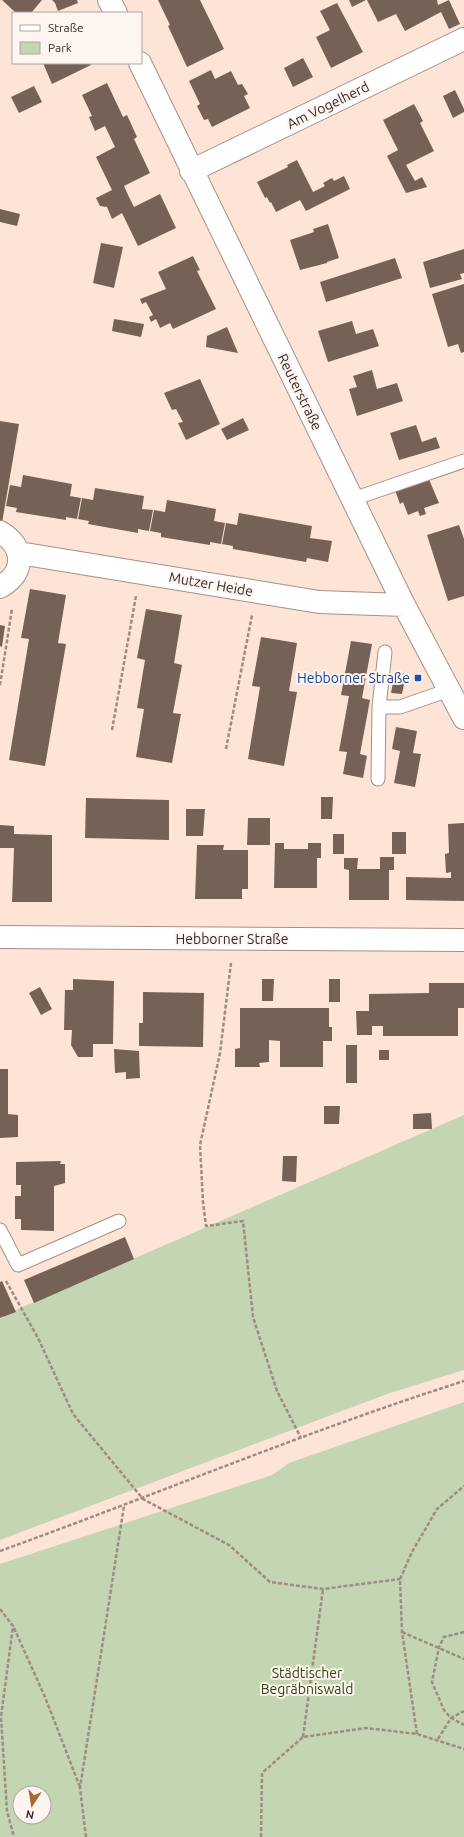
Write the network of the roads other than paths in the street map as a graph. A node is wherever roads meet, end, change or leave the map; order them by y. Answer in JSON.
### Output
{"nodes":[{"id":1,"x":110,"y":0,"type":"edge"},
{"id":2,"x":116,"y":12,"type":"edge"},
{"id":3,"x":464,"y":39,"type":"edge"},
{"id":4,"x":140,"y":64,"type":"edge"},
{"id":5,"x":192,"y":171,"type":"junction"},
{"id":6,"x":464,"y":461,"type":"edge"},
{"id":7,"x":352,"y":499,"type":"junction"},
{"id":8,"x":0,"y":532,"type":"edge"},
{"id":9,"x":19,"y":553,"type":"junction"},
{"id":10,"x":0,"y":587,"type":"edge"},
{"id":11,"x":404,"y":605,"type":"junction"},
{"id":12,"x":385,"y":652,"type":"dead end"},
{"id":13,"x":449,"y":690,"type":"junction"},
{"id":14,"x":379,"y":708,"type":"junction"},
{"id":15,"x":464,"y":718,"type":"edge"},
{"id":16,"x":378,"y":779,"type":"dead end"},
{"id":17,"x":0,"y":937,"type":"edge"},
{"id":18,"x":464,"y":940,"type":"edge"},
{"id":19,"x":119,"y":1221,"type":"dead end"},
{"id":20,"x":0,"y":1230,"type":"edge"}],
"edges":[{"from":1,"to":2,"type":"street"},
{"from":3,"to":5,"type":"street","name":"Am Vogelherd"},
{"from":4,"to":5,"type":"street","name":"Reuterstraße"},
{"from":5,"to":7,"type":"street","name":"Reuterstraße"},
{"from":6,"to":7,"type":"lane"},
{"from":7,"to":11,"type":"street","name":"Reuterstraße"},
{"from":8,"to":9,"type":"street"},
{"from":9,"to":10,"type":"street"},
{"from":9,"to":11,"type":"street","name":"Mutzer Heide"},
{"from":11,"to":13,"type":"street","name":"Reuterstraße"},
{"from":12,"to":14,"type":"lane"},
{"from":13,"to":14,"type":"lane"},
{"from":13,"to":15,"type":"street","name":"Reuterstraße"},
{"from":14,"to":16,"type":"lane"},
{"from":17,"to":18,"type":"street","name":"Hebborner Straße"},
{"from":19,"to":20,"type":"lane"}]}
